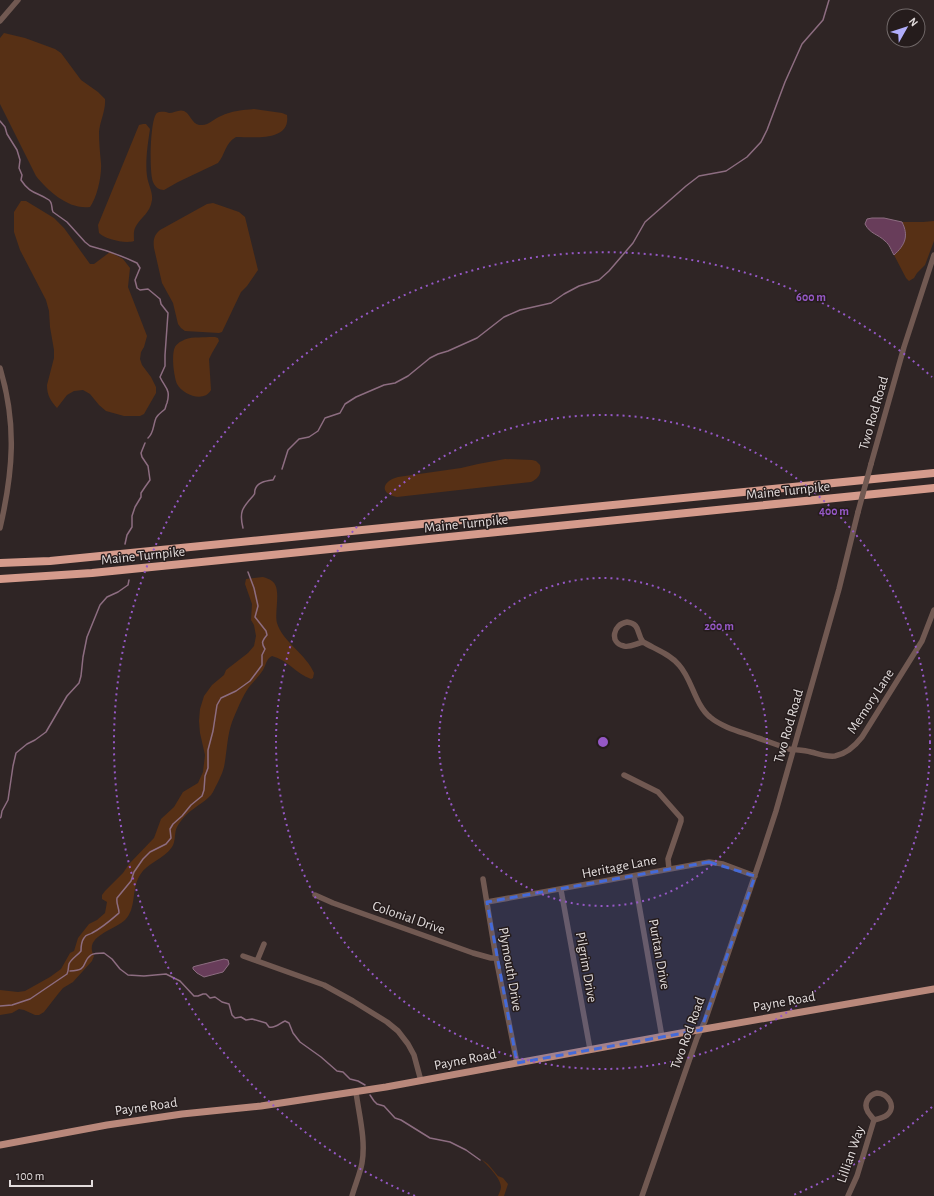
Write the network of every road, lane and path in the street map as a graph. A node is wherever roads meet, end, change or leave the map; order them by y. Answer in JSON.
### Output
{"nodes":[{"id":1,"x":18,"y":0,"type":"edge"},
{"id":2,"x":0,"y":21,"type":"edge"},
{"id":3,"x":934,"y":255,"type":"edge"},
{"id":4,"x":0,"y":368,"type":"edge"},
{"id":5,"x":934,"y":473,"type":"edge"},
{"id":6,"x":934,"y":488,"type":"edge"},
{"id":7,"x":0,"y":528,"type":"edge"},
{"id":8,"x":0,"y":563,"type":"edge"},
{"id":9,"x":0,"y":579,"type":"edge"},
{"id":10,"x":934,"y":610,"type":"edge"},
{"id":11,"x":643,"y":642,"type":"junction"},
{"id":12,"x":793,"y":749,"type":"junction"},
{"id":13,"x":624,"y":775,"type":"dead end"},
{"id":14,"x":669,"y":869,"type":"junction"},
{"id":15,"x":634,"y":876,"type":"junction"},
{"id":16,"x":755,"y":876,"type":"junction"},
{"id":17,"x":483,"y":879,"type":"dead end"},
{"id":18,"x":561,"y":890,"type":"junction"},
{"id":19,"x":315,"y":895,"type":"dead end"},
{"id":20,"x":487,"y":902,"type":"junction"},
{"id":21,"x":264,"y":944,"type":"dead end"},
{"id":22,"x":243,"y":956,"type":"dead end"},
{"id":23,"x":496,"y":958,"type":"junction"},
{"id":24,"x":257,"y":961,"type":"junction"},
{"id":25,"x":934,"y":989,"type":"edge"},
{"id":26,"x":701,"y":1030,"type":"junction"},
{"id":27,"x":662,"y":1036,"type":"junction"},
{"id":28,"x":590,"y":1050,"type":"junction"},
{"id":29,"x":517,"y":1063,"type":"junction"},
{"id":30,"x":421,"y":1081,"type":"junction"},
{"id":31,"x":356,"y":1092,"type":"junction"},
{"id":32,"x":874,"y":1120,"type":"junction"},
{"id":33,"x":0,"y":1145,"type":"edge"},
{"id":34,"x":352,"y":1196,"type":"edge"},
{"id":35,"x":642,"y":1196,"type":"edge"},
{"id":36,"x":848,"y":1196,"type":"edge"}],
"edges":[{"from":1,"to":2,"type":"street"},
{"from":3,"to":12,"type":"street","name":"Two Rod Road","bridge":true},
{"from":4,"to":7,"type":"street"},
{"from":5,"to":8,"type":"highway","name":"Maine Turnpike"},
{"from":6,"to":9,"type":"highway","name":"Maine Turnpike"},
{"from":10,"to":12,"type":"street","name":"Memory Lane"},
{"from":11,"to":11,"type":"street"},
{"from":11,"to":12,"type":"street","name":"Memory Lane"},
{"from":12,"to":16,"type":"street","name":"Two Rod Road"},
{"from":13,"to":14,"type":"street"},
{"from":14,"to":15,"type":"street","name":"Heritage Lane"},
{"from":14,"to":16,"type":"street","name":"Heritage Lane"},
{"from":15,"to":18,"type":"street","name":"Heritage Lane"},
{"from":15,"to":27,"type":"street","name":"Puritan Drive"},
{"from":16,"to":26,"type":"street","name":"Two Rod Road"},
{"from":17,"to":20,"type":"street","name":"Plymouth Drive"},
{"from":18,"to":20,"type":"street","name":"Heritage Lane"},
{"from":18,"to":28,"type":"street","name":"Pilgrim Drive"},
{"from":19,"to":23,"type":"street","name":"Colonial Drive"},
{"from":20,"to":23,"type":"street","name":"Plymouth Drive"},
{"from":21,"to":24,"type":"street"},
{"from":22,"to":24,"type":"street"},
{"from":23,"to":29,"type":"street","name":"Plymouth Drive"},
{"from":24,"to":30,"type":"street"},
{"from":25,"to":26,"type":"main road","name":"Payne Road"},
{"from":26,"to":27,"type":"main road","name":"Payne Road"},
{"from":26,"to":35,"type":"street","name":"Two Rod Road"},
{"from":27,"to":28,"type":"main road","name":"Payne Road"},
{"from":28,"to":29,"type":"main road","name":"Payne Road"},
{"from":29,"to":30,"type":"main road","name":"Payne Road"},
{"from":30,"to":31,"type":"main road","name":"Payne Road"},
{"from":31,"to":33,"type":"main road","name":"Payne Road"},
{"from":31,"to":34,"type":"street"},
{"from":32,"to":32,"type":"street","name":"Lillian Way"},
{"from":32,"to":36,"type":"street","name":"Lillian Way"}]}
